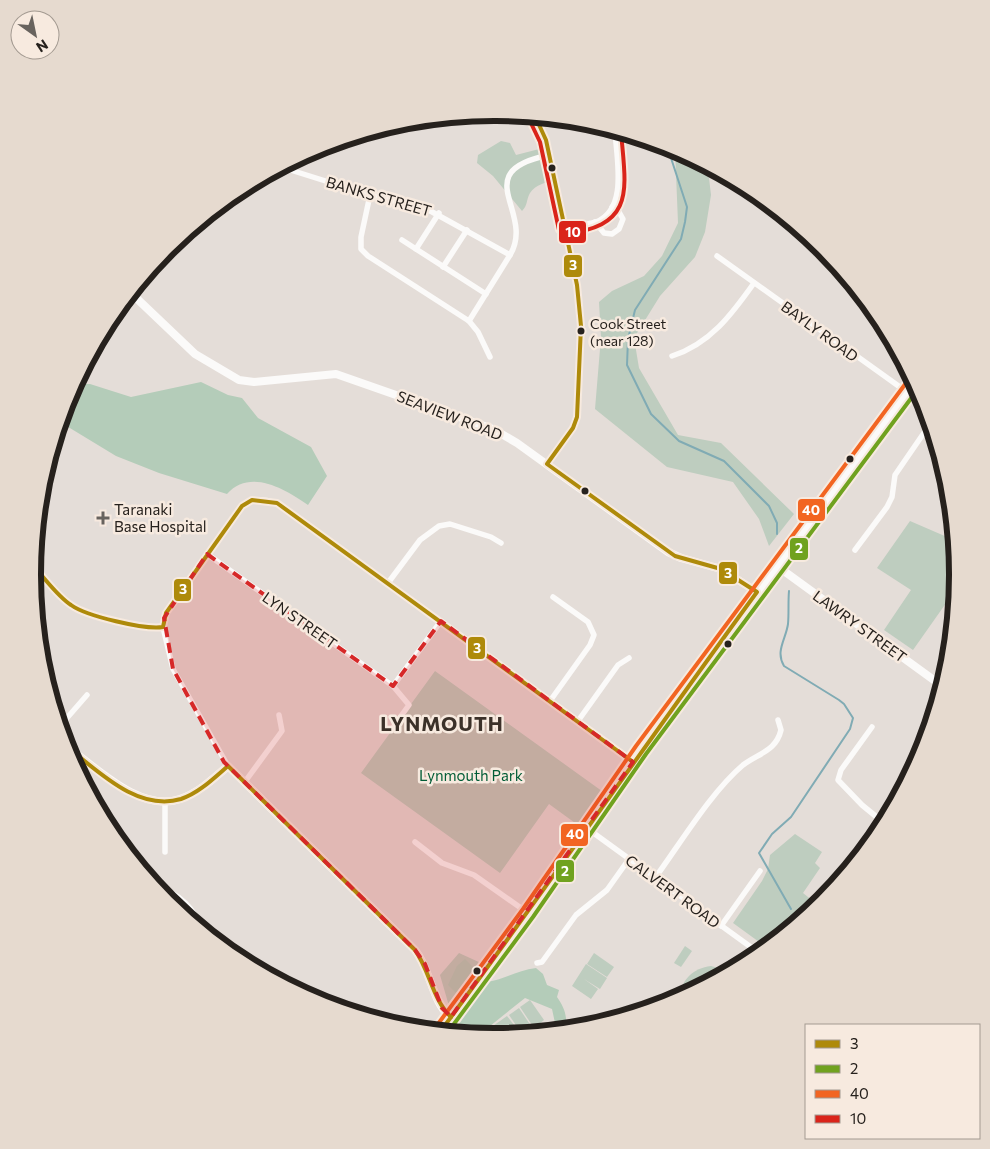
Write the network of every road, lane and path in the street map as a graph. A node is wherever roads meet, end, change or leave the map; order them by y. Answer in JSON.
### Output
{"nodes":[{"id":1,"x":539,"y":123,"type":"edge"},
{"id":2,"x":615,"y":137,"type":"edge"},
{"id":3,"x":549,"y":154,"type":"junction"},
{"id":4,"x":290,"y":170,"type":"edge"},
{"id":5,"x":370,"y":195,"type":"junction"},
{"id":6,"x":612,"y":207,"type":"junction"},
{"id":7,"x":439,"y":213,"type":"junction"},
{"id":8,"x":596,"y":222,"type":"junction"},
{"id":9,"x":565,"y":228,"type":"junction"},
{"id":10,"x":467,"y":230,"type":"junction"},
{"id":11,"x":402,"y":240,"type":"dead end"},
{"id":12,"x":416,"y":249,"type":"junction"},
{"id":13,"x":510,"y":255,"type":"junction"},
{"id":14,"x":716,"y":256,"type":"dead end"},
{"id":15,"x":444,"y":267,"type":"junction"},
{"id":16,"x":754,"y":283,"type":"junction"},
{"id":17,"x":486,"y":294,"type":"junction"},
{"id":18,"x":135,"y":298,"type":"edge"},
{"id":19,"x":469,"y":321,"type":"junction"},
{"id":20,"x":672,"y":356,"type":"dead end"},
{"id":21,"x":490,"y":357,"type":"dead end"},
{"id":22,"x":909,"y":389,"type":"edge"},
{"id":23,"x":906,"y":393,"type":"junction"},
{"id":24,"x":912,"y":397,"type":"edge"},
{"id":25,"x":925,"y":431,"type":"edge"},
{"id":26,"x":546,"y":464,"type":"junction"},
{"id":27,"x":501,"y":543,"type":"dead end"},
{"id":28,"x":856,"y":550,"type":"dead end"},
{"id":29,"x":207,"y":554,"type":"junction"},
{"id":30,"x":778,"y":566,"type":"junction"},
{"id":31,"x":388,"y":582,"type":"junction"},
{"id":32,"x":757,"y":592,"type":"junction"},
{"id":33,"x":553,"y":597,"type":"dead end"},
{"id":34,"x":441,"y":621,"type":"junction"},
{"id":35,"x":629,"y":658,"type":"dead end"},
{"id":36,"x":936,"y":681,"type":"edge"},
{"id":37,"x":393,"y":686,"type":"junction"},
{"id":38,"x":87,"y":695,"type":"dead end"},
{"id":39,"x":550,"y":701,"type":"junction"},
{"id":40,"x":279,"y":715,"type":"dead end"},
{"id":41,"x":65,"y":720,"type":"edge"},
{"id":42,"x":778,"y":720,"type":"dead end"},
{"id":43,"x":578,"y":721,"type":"junction"},
{"id":44,"x":872,"y":727,"type":"dead end"},
{"id":45,"x":391,"y":730,"type":"dead end"},
{"id":46,"x":79,"y":756,"type":"edge"},
{"id":47,"x":633,"y":762,"type":"junction"},
{"id":48,"x":228,"y":766,"type":"junction"},
{"id":49,"x":244,"y":782,"type":"junction"},
{"id":50,"x":165,"y":803,"type":"junction"},
{"id":51,"x":878,"y":817,"type":"edge"},
{"id":52,"x":588,"y":829,"type":"junction"},
{"id":53,"x":415,"y":842,"type":"dead end"},
{"id":54,"x":165,"y":852,"type":"dead end"},
{"id":55,"x":629,"y":859,"type":"junction"},
{"id":56,"x":760,"y":871,"type":"dead end"},
{"id":57,"x":655,"y":878,"type":"junction"},
{"id":58,"x":176,"y":897,"type":"edge"},
{"id":59,"x":528,"y":913,"type":"junction"},
{"id":60,"x":197,"y":917,"type":"edge"},
{"id":61,"x":721,"y":926,"type":"junction"},
{"id":62,"x":752,"y":948,"type":"edge"},
{"id":63,"x":537,"y":963,"type":"dead end"},
{"id":64,"x":451,"y":1017,"type":"junction"},
{"id":65,"x":445,"y":1025,"type":"edge"}],
"edges":[{"from":1,"to":3,"type":"street"},
{"from":2,"to":6,"type":"street"},
{"from":3,"to":9,"type":"street"},
{"from":3,"to":13,"type":"street"},
{"from":4,"to":5,"type":"street","name":"BANKS STREET"},
{"from":5,"to":7,"type":"street","name":"BANKS STREET"},
{"from":5,"to":19,"type":"street"},
{"from":6,"to":8,"type":"street"},
{"from":6,"to":8,"type":"street"},
{"from":7,"to":10,"type":"street","name":"BANKS STREET"},
{"from":7,"to":12,"type":"street"},
{"from":8,"to":9,"type":"street"},
{"from":9,"to":26,"type":"street"},
{"from":10,"to":13,"type":"street","name":"BANKS STREET"},
{"from":10,"to":15,"type":"street"},
{"from":11,"to":12,"type":"street"},
{"from":12,"to":15,"type":"street"},
{"from":13,"to":17,"type":"street"},
{"from":14,"to":16,"type":"street","name":"BAYLY ROAD"},
{"from":15,"to":17,"type":"street"},
{"from":16,"to":20,"type":"street"},
{"from":16,"to":23,"type":"street","name":"BAYLY ROAD"},
{"from":17,"to":19,"type":"street"},
{"from":18,"to":26,"type":"street","name":"SEAVIEW ROAD"},
{"from":19,"to":21,"type":"street"},
{"from":22,"to":23,"type":"main road"},
{"from":23,"to":24,"type":"street","name":"BAYLY ROAD"},
{"from":23,"to":30,"type":"main road"},
{"from":25,"to":28,"type":"street"},
{"from":26,"to":32,"type":"street","name":"SEAVIEW ROAD"},
{"from":27,"to":31,"type":"street"},
{"from":29,"to":31,"type":"street"},
{"from":29,"to":37,"type":"street","name":"LYN STREET"},
{"from":29,"to":48,"type":"street"},
{"from":30,"to":32,"type":"main road"},
{"from":30,"to":36,"type":"street","name":"LAWRY STREET"},
{"from":31,"to":34,"type":"street"},
{"from":32,"to":47,"type":"main road"},
{"from":33,"to":39,"type":"street"},
{"from":34,"to":37,"type":"street"},
{"from":34,"to":39,"type":"street"},
{"from":35,"to":43,"type":"street"},
{"from":37,"to":45,"type":"street","name":"LYN STREET"},
{"from":38,"to":41,"type":"street"},
{"from":39,"to":43,"type":"street"},
{"from":40,"to":49,"type":"street"},
{"from":42,"to":57,"type":"street"},
{"from":43,"to":47,"type":"street"},
{"from":44,"to":51,"type":"street"},
{"from":46,"to":50,"type":"street"},
{"from":47,"to":52,"type":"main road"},
{"from":48,"to":49,"type":"street"},
{"from":48,"to":50,"type":"street"},
{"from":49,"to":64,"type":"street"},
{"from":50,"to":54,"type":"street"},
{"from":52,"to":55,"type":"street","name":"CALVERT ROAD"},
{"from":52,"to":59,"type":"main road"},
{"from":53,"to":59,"type":"street"},
{"from":55,"to":57,"type":"street","name":"CALVERT ROAD"},
{"from":55,"to":63,"type":"street"},
{"from":56,"to":61,"type":"street"},
{"from":57,"to":61,"type":"street","name":"CALVERT ROAD"},
{"from":58,"to":60,"type":"street"},
{"from":59,"to":64,"type":"main road"},
{"from":61,"to":62,"type":"street","name":"CALVERT ROAD"},
{"from":64,"to":65,"type":"main road"}]}
